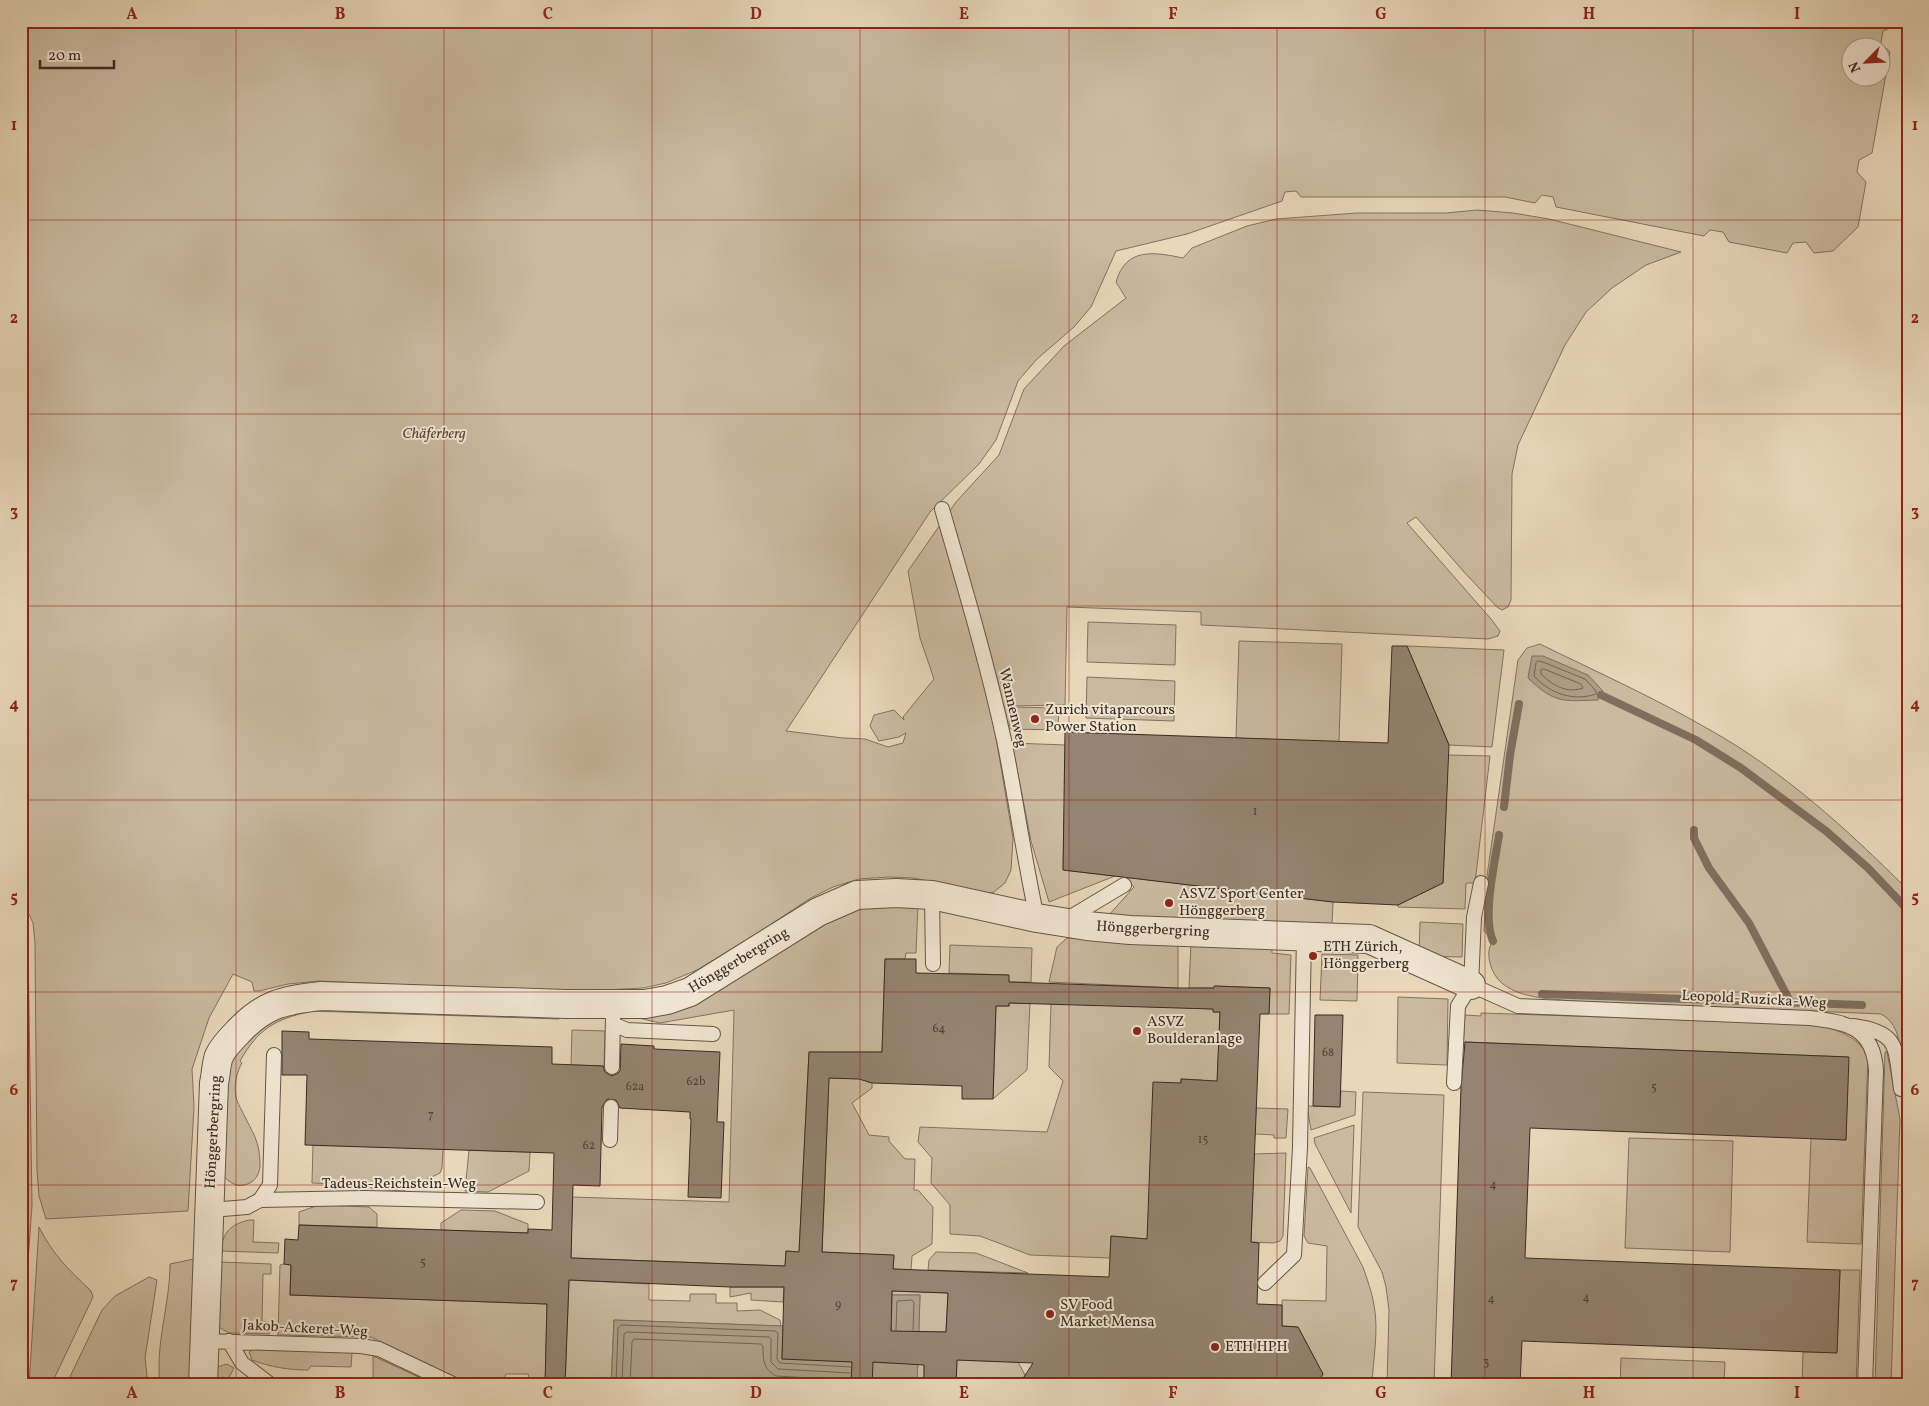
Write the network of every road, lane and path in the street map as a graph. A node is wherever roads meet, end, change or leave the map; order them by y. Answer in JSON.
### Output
{"nodes":[{"id":1,"x":942,"y":509,"type":"dead end"},
{"id":2,"x":1481,"y":883,"type":"dead end"},
{"id":3,"x":1124,"y":885,"type":"dead end"},
{"id":4,"x":932,"y":895,"type":"junction"},
{"id":5,"x":1049,"y":920,"type":"junction"},
{"id":6,"x":1304,"y":936,"type":"junction"},
{"id":7,"x":932,"y":964,"type":"dead end"},
{"id":8,"x":1471,"y":985,"type":"junction"},
{"id":9,"x":613,"y":1014,"type":"junction"},
{"id":10,"x":1848,"y":1025,"type":"junction"},
{"id":11,"x":713,"y":1034,"type":"dead end"},
{"id":12,"x":274,"y":1055,"type":"dead end"},
{"id":13,"x":612,"y":1066,"type":"dead end"},
{"id":14,"x":1454,"y":1083,"type":"dead end"},
{"id":15,"x":1901,"y":1088,"type":"dead end"},
{"id":16,"x":611,"y":1108,"type":"dead end"},
{"id":17,"x":610,"y":1140,"type":"dead end"},
{"id":18,"x":260,"y":1200,"type":"junction"},
{"id":19,"x":537,"y":1202,"type":"dead end"},
{"id":20,"x":211,"y":1210,"type":"junction"},
{"id":21,"x":1265,"y":1283,"type":"dead end"},
{"id":22,"x":217,"y":1341,"type":"junction"},
{"id":23,"x":203,"y":1385,"type":"edge"},
{"id":24,"x":271,"y":1385,"type":"edge"},
{"id":25,"x":455,"y":1385,"type":"edge"},
{"id":26,"x":1865,"y":1385,"type":"edge"}],
"edges":[{"from":1,"to":5,"type":"lane","name":"Wannenweg"},
{"from":2,"to":8,"type":"lane"},
{"from":3,"to":5,"type":"lane"},
{"from":4,"to":5,"type":"street","name":"Hönggerbergring"},
{"from":4,"to":7,"type":"lane"},
{"from":4,"to":9,"type":"street","name":"Hönggerbergring"},
{"from":5,"to":6,"type":"street","name":"Hönggerbergring"},
{"from":6,"to":8,"type":"street","name":"Hönggerbergring"},
{"from":6,"to":21,"type":"lane"},
{"from":8,"to":10,"type":"lane","name":"Leopold-Ruzicka-Weg"},
{"from":8,"to":14,"type":"lane"},
{"from":9,"to":11,"type":"lane"},
{"from":9,"to":13,"type":"lane"},
{"from":9,"to":20,"type":"street","name":"Hönggerbergring"},
{"from":10,"to":15,"type":"lane"},
{"from":10,"to":26,"type":"lane","name":"Leopold-Ruzicka-Weg"},
{"from":12,"to":18,"type":"lane"},
{"from":16,"to":17,"type":"lane"},
{"from":18,"to":19,"type":"lane","name":"Tadeus-Reichstein-Weg"},
{"from":18,"to":20,"type":"lane","name":"Tadeus-Reichstein-Weg"},
{"from":20,"to":22,"type":"street","name":"Hönggerbergring"},
{"from":22,"to":23,"type":"street","name":"Hönggerbergring"},
{"from":22,"to":24,"type":"lane"},
{"from":22,"to":25,"type":"lane","name":"Jakob-Ackeret-Weg"}]}
